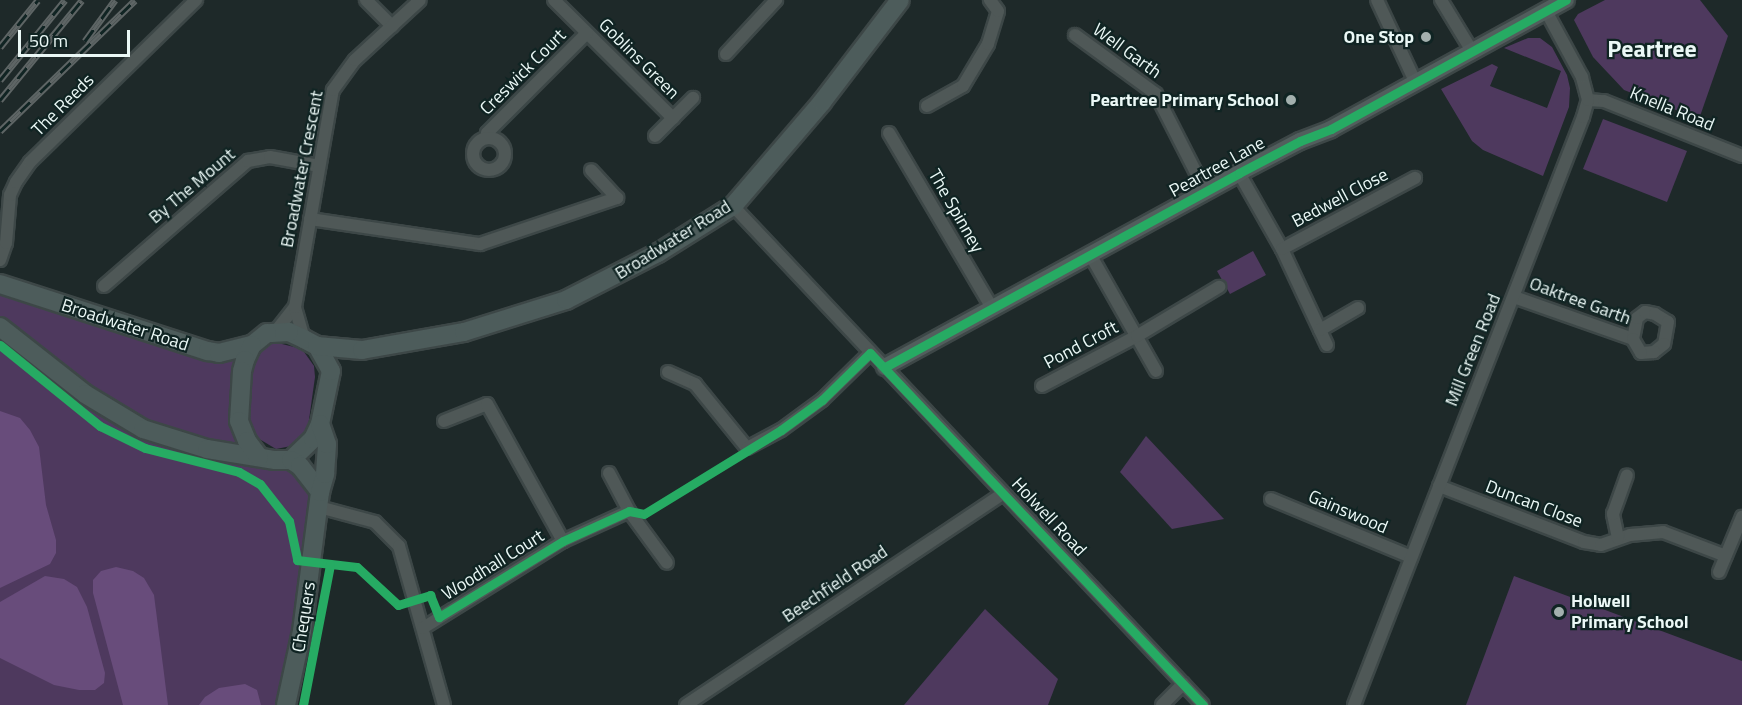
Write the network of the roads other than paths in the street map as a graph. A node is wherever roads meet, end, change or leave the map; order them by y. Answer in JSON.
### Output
{"nodes":[{"id":1,"x":196,"y":0,"type":"edge"},
{"id":2,"x":366,"y":0,"type":"edge"},
{"id":3,"x":420,"y":0,"type":"edge"},
{"id":4,"x":555,"y":0,"type":"edge"},
{"id":5,"x":776,"y":0,"type":"edge"},
{"id":6,"x":900,"y":0,"type":"edge"},
{"id":7,"x":990,"y":0,"type":"edge"},
{"id":8,"x":1377,"y":0,"type":"edge"},
{"id":9,"x":1441,"y":0,"type":"edge"},
{"id":10,"x":1566,"y":0,"type":"edge"},
{"id":11,"x":1546,"y":11,"type":"junction"},
{"id":12,"x":392,"y":26,"type":"junction"},
{"id":13,"x":587,"y":33,"type":"junction"},
{"id":14,"x":1075,"y":35,"type":"dead end"},
{"id":15,"x":1472,"y":51,"type":"junction"},
{"id":16,"x":726,"y":54,"type":"dead end"},
{"id":17,"x":1415,"y":81,"type":"junction"},
{"id":18,"x":693,"y":98,"type":"dead end"},
{"id":19,"x":1588,"y":100,"type":"junction"},
{"id":20,"x":927,"y":106,"type":"dead end"},
{"id":21,"x":673,"y":118,"type":"junction"},
{"id":22,"x":889,"y":133,"type":"dead end"},
{"id":23,"x":655,"y":136,"type":"dead end"},
{"id":24,"x":488,"y":137,"type":"dead end"},
{"id":25,"x":1742,"y":156,"type":"edge"},
{"id":26,"x":319,"y":166,"type":"junction"},
{"id":27,"x":591,"y":170,"type":"dead end"},
{"id":28,"x":1239,"y":173,"type":"junction"},
{"id":29,"x":1415,"y":178,"type":"dead end"},
{"id":30,"x":1206,"y":192,"type":"junction"},
{"id":31,"x":733,"y":206,"type":"junction"},
{"id":32,"x":310,"y":219,"type":"junction"},
{"id":33,"x":1282,"y":249,"type":"junction"},
{"id":34,"x":1091,"y":256,"type":"junction"},
{"id":35,"x":0,"y":260,"type":"edge"},
{"id":36,"x":0,"y":284,"type":"edge"},
{"id":37,"x":104,"y":286,"type":"dead end"},
{"id":38,"x":1219,"y":287,"type":"dead end"},
{"id":39,"x":1514,"y":297,"type":"junction"},
{"id":40,"x":295,"y":307,"type":"junction"},
{"id":41,"x":992,"y":308,"type":"junction"},
{"id":42,"x":1358,"y":308,"type":"dead end"},
{"id":43,"x":0,"y":327,"type":"edge"},
{"id":44,"x":1320,"y":330,"type":"junction"},
{"id":45,"x":276,"y":331,"type":"junction"},
{"id":46,"x":1137,"y":336,"type":"junction"},
{"id":47,"x":1633,"y":339,"type":"dead end"},
{"id":48,"x":311,"y":342,"type":"junction"},
{"id":49,"x":252,"y":345,"type":"junction"},
{"id":50,"x":1327,"y":345,"type":"dead end"},
{"id":51,"x":362,"y":350,"type":"junction"},
{"id":52,"x":870,"y":352,"type":"junction"},
{"id":53,"x":885,"y":367,"type":"junction"},
{"id":54,"x":331,"y":371,"type":"junction"},
{"id":55,"x":1156,"y":371,"type":"dead end"},
{"id":56,"x":668,"y":372,"type":"dead end"},
{"id":57,"x":1042,"y":386,"type":"dead end"},
{"id":58,"x":444,"y":421,"type":"dead end"},
{"id":59,"x":320,"y":424,"type":"junction"},
{"id":60,"x":259,"y":457,"type":"junction"},
{"id":61,"x":291,"y":460,"type":"junction"},
{"id":62,"x":609,"y":473,"type":"dead end"},
{"id":63,"x":1627,"y":475,"type":"dead end"},
{"id":64,"x":1439,"y":486,"type":"junction"},
{"id":65,"x":1004,"y":493,"type":"junction"},
{"id":66,"x":1271,"y":499,"type":"dead end"},
{"id":67,"x":320,"y":500,"type":"junction"},
{"id":68,"x":629,"y":511,"type":"junction"},
{"id":69,"x":1742,"y":517,"type":"edge"},
{"id":70,"x":1618,"y":538,"type":"junction"},
{"id":71,"x":563,"y":541,"type":"junction"},
{"id":72,"x":1726,"y":556,"type":"junction"},
{"id":73,"x":1411,"y":557,"type":"junction"},
{"id":74,"x":667,"y":563,"type":"dead end"},
{"id":75,"x":1719,"y":572,"type":"dead end"},
{"id":76,"x":423,"y":628,"type":"junction"},
{"id":77,"x":1183,"y":684,"type":"junction"},
{"id":78,"x":286,"y":705,"type":"edge"},
{"id":79,"x":444,"y":705,"type":"edge"},
{"id":80,"x":686,"y":705,"type":"edge"},
{"id":81,"x":1162,"y":705,"type":"edge"},
{"id":82,"x":1203,"y":705,"type":"edge"},
{"id":83,"x":1354,"y":705,"type":"edge"}],
"edges":[{"from":1,"to":35,"type":"street","name":"The Reeds"},
{"from":2,"to":12,"type":"street"},
{"from":3,"to":12,"type":"street","name":"Broadwater Crescent"},
{"from":4,"to":13,"type":"street","name":"Goblins Green"},
{"from":5,"to":16,"type":"street"},
{"from":6,"to":31,"type":"main road","name":"Broadwater Road"},
{"from":7,"to":20,"type":"street"},
{"from":8,"to":17,"type":"street"},
{"from":9,"to":15,"type":"street"},
{"from":10,"to":11,"type":"street","name":"Peartree Lane"},
{"from":11,"to":15,"type":"street","name":"Peartree Lane"},
{"from":11,"to":19,"type":"street"},
{"from":12,"to":26,"type":"street","name":"Broadwater Crescent"},
{"from":13,"to":21,"type":"street","name":"Goblins Green"},
{"from":13,"to":24,"type":"street","name":"Creswick Court"},
{"from":14,"to":30,"type":"street","name":"Well Garth"},
{"from":15,"to":17,"type":"street","name":"Peartree Lane"},
{"from":17,"to":28,"type":"street","name":"Peartree Lane"},
{"from":18,"to":21,"type":"street","name":"Goblins Green"},
{"from":19,"to":25,"type":"street","name":"Knella Road"},
{"from":19,"to":39,"type":"street","name":"Mill Green Road"},
{"from":21,"to":23,"type":"street","name":"Goblins Green"},
{"from":22,"to":41,"type":"street","name":"The Spinney"},
{"from":26,"to":32,"type":"street","name":"Broadwater Crescent"},
{"from":26,"to":37,"type":"street","name":"By The Mount"},
{"from":27,"to":32,"type":"street"},
{"from":28,"to":30,"type":"street","name":"Peartree Lane"},
{"from":28,"to":33,"type":"street","name":"Bedwell Close"},
{"from":29,"to":33,"type":"street","name":"Bedwell Close"},
{"from":30,"to":34,"type":"street","name":"Peartree Lane"},
{"from":31,"to":51,"type":"main road","name":"Broadwater Road"},
{"from":31,"to":52,"type":"street","name":"Holwell Road"},
{"from":32,"to":40,"type":"street","name":"Broadwater Crescent"},
{"from":33,"to":44,"type":"street","name":"Bedwell Close"},
{"from":34,"to":41,"type":"street","name":"Peartree Lane"},
{"from":34,"to":46,"type":"street","name":"Pond Croft"},
{"from":36,"to":49,"type":"main road","name":"Broadwater Road"},
{"from":38,"to":46,"type":"street","name":"Pond Croft"},
{"from":39,"to":47,"type":"street","name":"Oaktree Garth"},
{"from":39,"to":64,"type":"street","name":"Mill Green Road"},
{"from":40,"to":45,"type":"street","name":"Broadwater Crescent"},
{"from":40,"to":48,"type":"street","name":"Broadwater Crescent"},
{"from":41,"to":53,"type":"street","name":"Peartree Lane"},
{"from":42,"to":44,"type":"street"},
{"from":43,"to":60,"type":"main road"},
{"from":44,"to":50,"type":"street","name":"Bedwell Close"},
{"from":45,"to":48,"type":"main road"},
{"from":45,"to":49,"type":"main road"},
{"from":46,"to":55,"type":"street","name":"Pond Croft"},
{"from":46,"to":57,"type":"street","name":"Pond Croft"},
{"from":48,"to":51,"type":"main road","name":"Broadwater Road"},
{"from":48,"to":54,"type":"main road"},
{"from":49,"to":60,"type":"main road"},
{"from":51,"to":54,"type":"main road","name":"Broadwater Road"},
{"from":52,"to":53,"type":"street","name":"Holwell Road"},
{"from":52,"to":56,"type":"street"},
{"from":53,"to":65,"type":"street","name":"Holwell Road"},
{"from":54,"to":59,"type":"main road"},
{"from":58,"to":71,"type":"street"},
{"from":59,"to":61,"type":"main road"},
{"from":59,"to":67,"type":"main road","name":"Chequers"},
{"from":60,"to":61,"type":"main road"},
{"from":61,"to":67,"type":"main road"},
{"from":62,"to":68,"type":"street"},
{"from":63,"to":70,"type":"street"},
{"from":64,"to":70,"type":"street","name":"Duncan Close"},
{"from":64,"to":73,"type":"street","name":"Mill Green Road"},
{"from":65,"to":77,"type":"street","name":"Holwell Road"},
{"from":65,"to":80,"type":"street","name":"Beechfield Road"},
{"from":66,"to":73,"type":"street","name":"Gainswood"},
{"from":67,"to":76,"type":"street"},
{"from":67,"to":78,"type":"main road","name":"Chequers"},
{"from":68,"to":71,"type":"street","name":"Woodhall Court"},
{"from":68,"to":74,"type":"street"},
{"from":69,"to":72,"type":"street"},
{"from":70,"to":72,"type":"street","name":"Duncan Close"},
{"from":71,"to":76,"type":"street","name":"Woodhall Court"},
{"from":72,"to":75,"type":"street"},
{"from":73,"to":83,"type":"street","name":"Mill Green Road"},
{"from":76,"to":79,"type":"street"},
{"from":77,"to":81,"type":"street"},
{"from":77,"to":82,"type":"street","name":"Holwell Road"}]}
